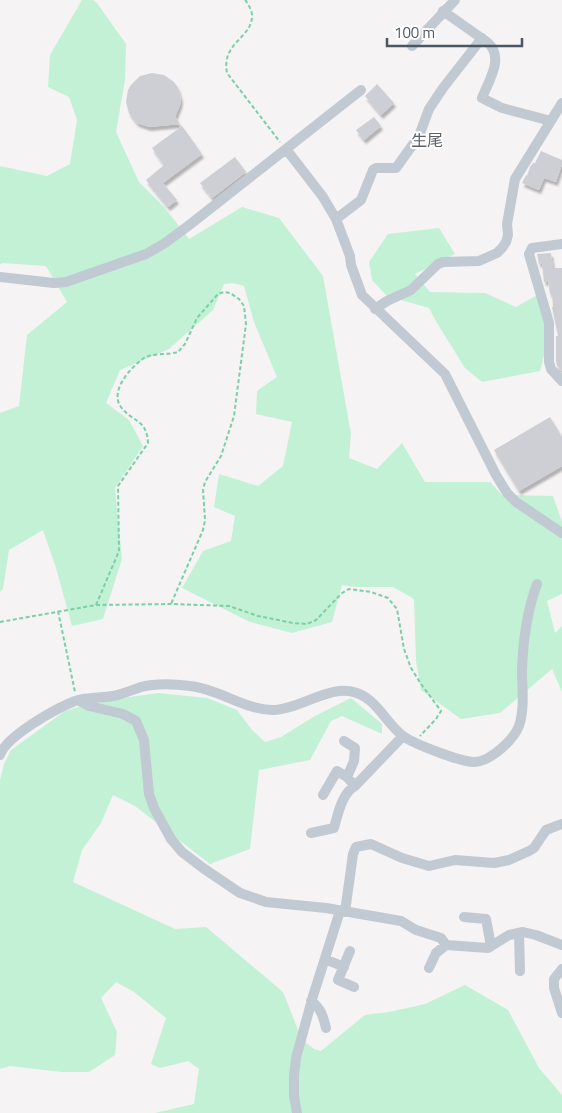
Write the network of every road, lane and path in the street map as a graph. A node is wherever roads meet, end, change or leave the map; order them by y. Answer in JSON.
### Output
{"nodes":[{"id":1,"x":245,"y":0,"type":"edge"},
{"id":2,"x":455,"y":0,"type":"edge"},
{"id":3,"x":443,"y":11,"type":"junction"},
{"id":4,"x":482,"y":38,"type":"junction"},
{"id":5,"x":412,"y":46,"type":"dead end"},
{"id":6,"x":361,"y":90,"type":"dead end"},
{"id":7,"x":562,"y":103,"type":"edge"},
{"id":8,"x":551,"y":121,"type":"junction"},
{"id":9,"x":286,"y":150,"type":"junction"},
{"id":10,"x":336,"y":219,"type":"junction"},
{"id":11,"x":562,"y":244,"type":"edge"},
{"id":12,"x":0,"y":277,"type":"edge"},
{"id":13,"x":375,"y":309,"type":"junction"},
{"id":14,"x":562,"y":381,"type":"edge"},
{"id":15,"x":562,"y":533,"type":"edge"},
{"id":16,"x":537,"y":584,"type":"dead end"},
{"id":17,"x":96,"y":604,"type":"junction"},
{"id":18,"x":171,"y":604,"type":"junction"},
{"id":19,"x":58,"y":611,"type":"junction"},
{"id":20,"x":0,"y":622,"type":"edge"},
{"id":21,"x":77,"y":700,"type":"junction"},
{"id":22,"x":403,"y":736,"type":"junction"},
{"id":23,"x":344,"y":741,"type":"dead end"},
{"id":24,"x":413,"y":742,"type":"junction"},
{"id":25,"x":0,"y":755,"type":"edge"},
{"id":26,"x":347,"y":777,"type":"junction"},
{"id":27,"x":355,"y":786,"type":"junction"},
{"id":28,"x":323,"y":795,"type":"dead end"},
{"id":29,"x":562,"y":824,"type":"edge"},
{"id":30,"x":312,"y":832,"type":"dead end"},
{"id":31,"x":343,"y":912,"type":"junction"},
{"id":32,"x":471,"y":915,"type":"dead end"},
{"id":33,"x":519,"y":933,"type":"junction"},
{"id":34,"x":446,"y":945,"type":"junction"},
{"id":35,"x":562,"y":945,"type":"edge"},
{"id":36,"x":491,"y":946,"type":"junction"},
{"id":37,"x":350,"y":951,"type":"dead end"},
{"id":38,"x":325,"y":959,"type":"junction"},
{"id":39,"x":344,"y":967,"type":"junction"},
{"id":40,"x":429,"y":968,"type":"dead end"},
{"id":41,"x":562,"y":969,"type":"edge"},
{"id":42,"x":520,"y":972,"type":"dead end"},
{"id":43,"x":354,"y":987,"type":"dead end"},
{"id":44,"x":311,"y":1001,"type":"junction"},
{"id":45,"x":562,"y":1013,"type":"edge"},
{"id":46,"x":326,"y":1028,"type":"dead end"},
{"id":47,"x":297,"y":1113,"type":"edge"}],
"edges":[{"from":1,"to":9,"type":"path"},
{"from":2,"to":3,"type":"street"},
{"from":3,"to":4,"type":"street"},
{"from":3,"to":5,"type":"street"},
{"from":4,"to":8,"type":"street"},
{"from":4,"to":10,"type":"street"},
{"from":6,"to":9,"type":"street"},
{"from":7,"to":8,"type":"street"},
{"from":8,"to":13,"type":"street"},
{"from":9,"to":10,"type":"street"},
{"from":9,"to":12,"type":"street"},
{"from":10,"to":13,"type":"street"},
{"from":11,"to":14,"type":"street"},
{"from":13,"to":15,"type":"street"},
{"from":16,"to":24,"type":"street"},
{"from":17,"to":18,"type":"path"},
{"from":17,"to":18,"type":"path"},
{"from":17,"to":19,"type":"path"},
{"from":18,"to":24,"type":"path"},
{"from":19,"to":20,"type":"path"},
{"from":19,"to":21,"type":"path"},
{"from":21,"to":22,"type":"street"},
{"from":21,"to":25,"type":"street"},
{"from":21,"to":31,"type":"street"},
{"from":22,"to":24,"type":"street"},
{"from":22,"to":27,"type":"street"},
{"from":23,"to":26,"type":"street"},
{"from":26,"to":27,"type":"street"},
{"from":26,"to":28,"type":"street"},
{"from":27,"to":30,"type":"street"},
{"from":29,"to":31,"type":"street"},
{"from":31,"to":34,"type":"street"},
{"from":31,"to":38,"type":"street"},
{"from":32,"to":36,"type":"street"},
{"from":33,"to":35,"type":"street"},
{"from":33,"to":36,"type":"street"},
{"from":33,"to":42,"type":"street"},
{"from":34,"to":36,"type":"street"},
{"from":34,"to":40,"type":"street"},
{"from":37,"to":39,"type":"street"},
{"from":38,"to":39,"type":"street"},
{"from":38,"to":44,"type":"street"},
{"from":39,"to":43,"type":"street"},
{"from":41,"to":45,"type":"street"},
{"from":44,"to":46,"type":"street"},
{"from":44,"to":47,"type":"street"}]}
